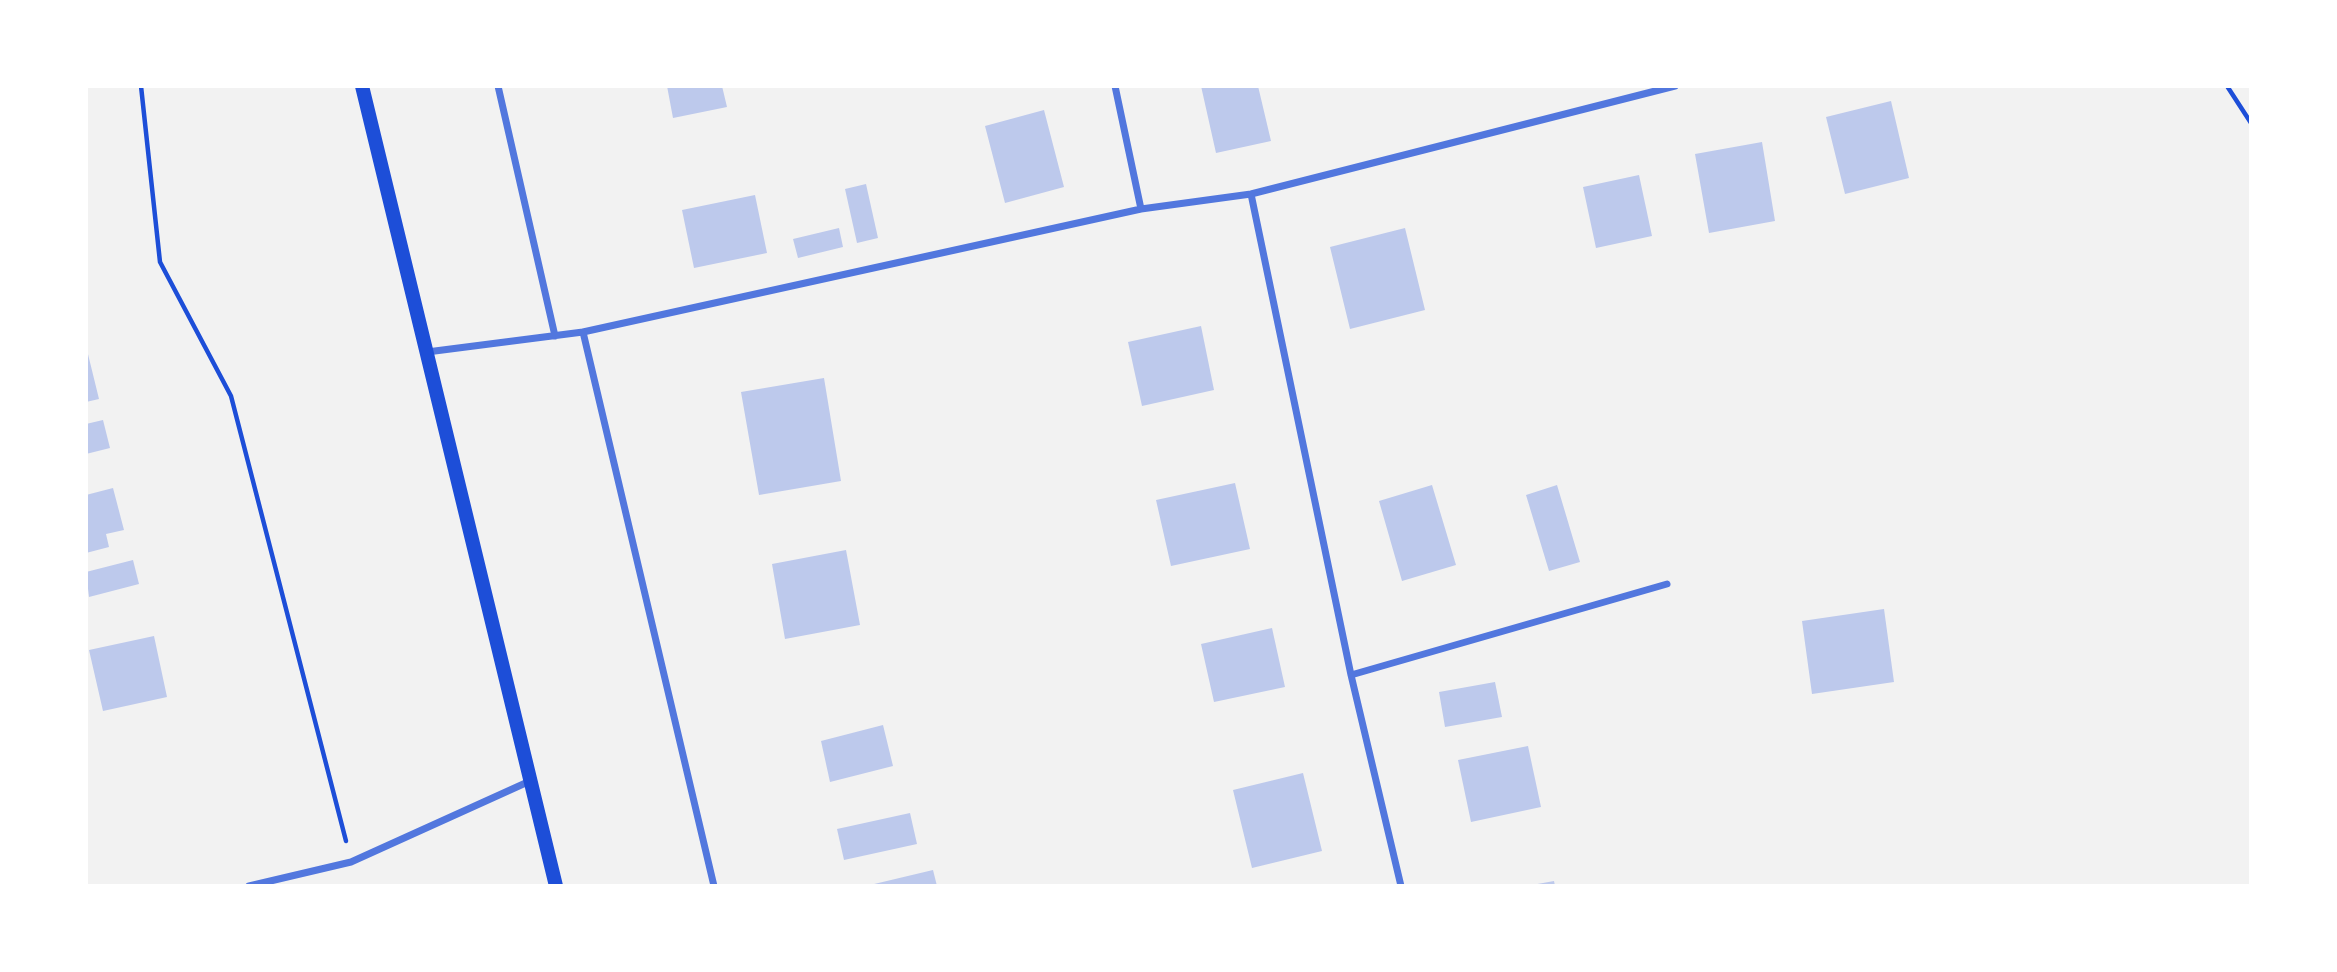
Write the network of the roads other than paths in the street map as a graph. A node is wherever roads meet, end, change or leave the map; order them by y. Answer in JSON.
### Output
{"nodes":[{"id":1,"x":362,"y":86,"type":"edge"},
{"id":2,"x":498,"y":86,"type":"edge"},
{"id":3,"x":1115,"y":86,"type":"edge"},
{"id":4,"x":1675,"y":86,"type":"edge"},
{"id":5,"x":1251,"y":194,"type":"junction"},
{"id":6,"x":1141,"y":209,"type":"junction"},
{"id":7,"x":583,"y":332,"type":"junction"},
{"id":8,"x":555,"y":336,"type":"junction"},
{"id":9,"x":426,"y":352,"type":"junction"},
{"id":10,"x":1667,"y":584,"type":"dead end"},
{"id":11,"x":1351,"y":675,"type":"junction"},
{"id":12,"x":530,"y":781,"type":"junction"},
{"id":13,"x":249,"y":886,"type":"edge"},
{"id":14,"x":556,"y":886,"type":"edge"},
{"id":15,"x":714,"y":886,"type":"edge"},
{"id":16,"x":1401,"y":886,"type":"edge"}],
"edges":[{"from":1,"to":9,"type":"main road"},
{"from":2,"to":8,"type":"street"},
{"from":3,"to":6,"type":"street"},
{"from":4,"to":5,"type":"street"},
{"from":5,"to":6,"type":"street"},
{"from":5,"to":11,"type":"street"},
{"from":6,"to":7,"type":"street"},
{"from":7,"to":8,"type":"street"},
{"from":7,"to":15,"type":"street"},
{"from":8,"to":9,"type":"street"},
{"from":9,"to":12,"type":"main road"},
{"from":10,"to":11,"type":"street"},
{"from":11,"to":16,"type":"street"},
{"from":12,"to":13,"type":"street"},
{"from":12,"to":14,"type":"main road"}]}
